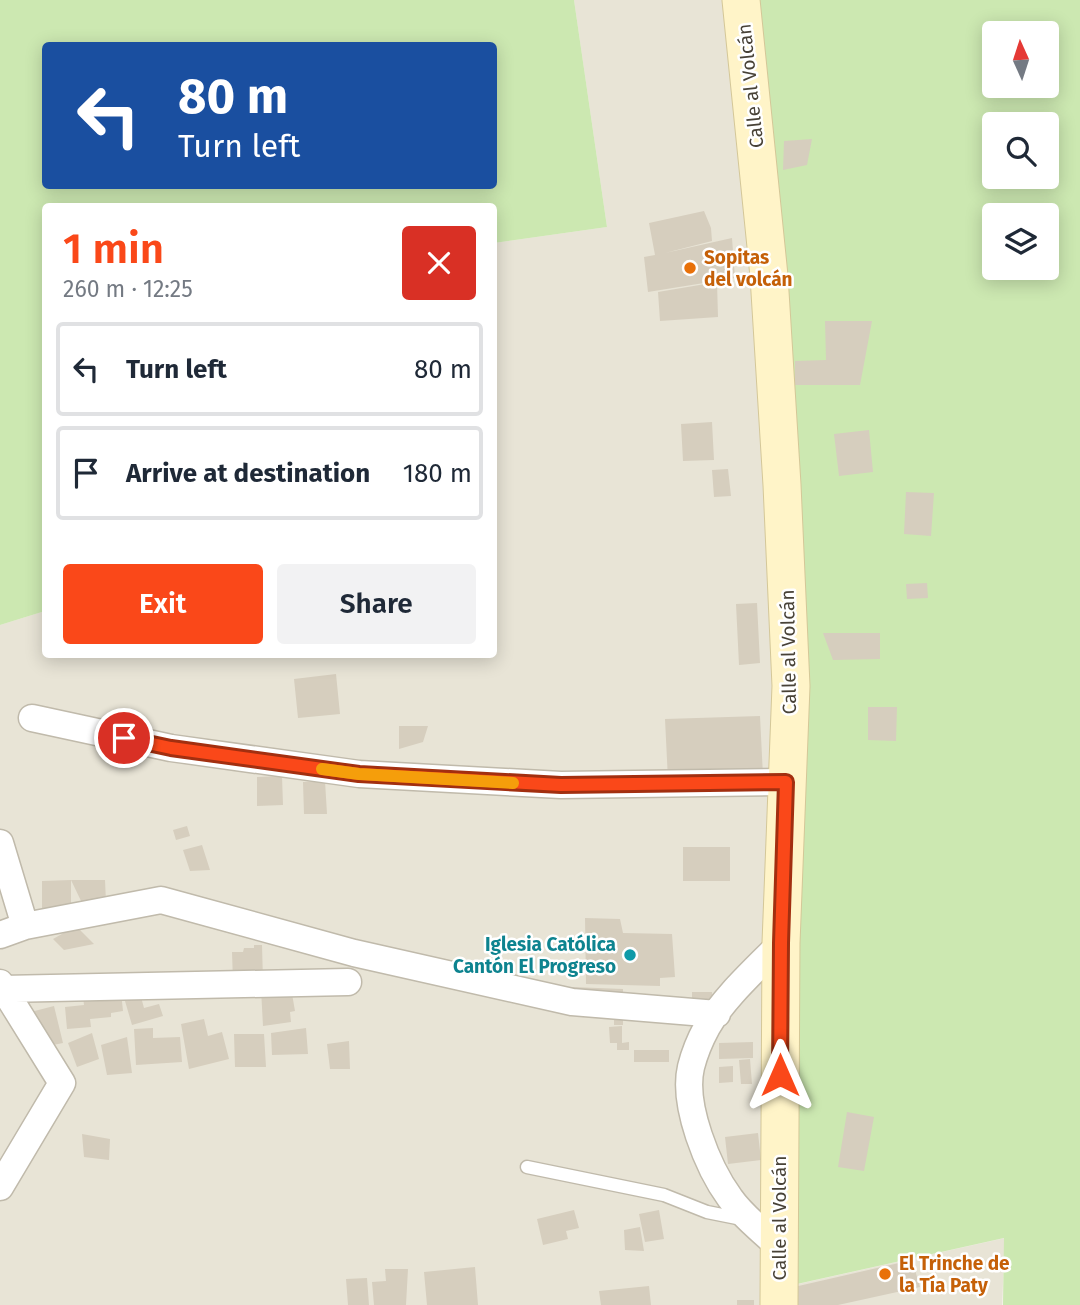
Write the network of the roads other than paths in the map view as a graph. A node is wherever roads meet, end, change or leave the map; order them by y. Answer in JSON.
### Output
{"nodes":[{"id":1,"x":741,"y":0,"type":"edge"},
{"id":2,"x":32,"y":718,"type":"dead end"},
{"id":3,"x":786,"y":782,"type":"junction"},
{"id":4,"x":0,"y":843,"type":"edge"},
{"id":5,"x":25,"y":926,"type":"junction"},
{"id":6,"x":0,"y":935,"type":"edge"},
{"id":7,"x":781,"y":943,"type":"junction"},
{"id":8,"x":348,"y":982,"type":"dead end"},
{"id":9,"x":2,"y":986,"type":"edge"},
{"id":10,"x":717,"y":1014,"type":"junction"},
{"id":11,"x":527,"y":1167,"type":"dead end"},
{"id":12,"x":0,"y":1187,"type":"edge"},
{"id":13,"x":752,"y":1221,"type":"junction"},
{"id":14,"x":779,"y":1247,"type":"junction"},
{"id":15,"x":779,"y":1305,"type":"edge"}],
"edges":[{"from":1,"to":3,"type":"street","name":"Calle al Volcán"},
{"from":2,"to":3,"type":"street"},
{"from":3,"to":7,"type":"street","name":"Calle al Volcán"},
{"from":4,"to":5,"type":"street"},
{"from":5,"to":6,"type":"street"},
{"from":5,"to":10,"type":"street"},
{"from":7,"to":10,"type":"street"},
{"from":7,"to":14,"type":"street","name":"Calle al Volcán"},
{"from":8,"to":9,"type":"street"},
{"from":9,"to":12,"type":"street"},
{"from":10,"to":13,"type":"street"},
{"from":11,"to":13,"type":"lane"},
{"from":13,"to":14,"type":"street"},
{"from":14,"to":15,"type":"street","name":"Calle al Volcán"}]}
